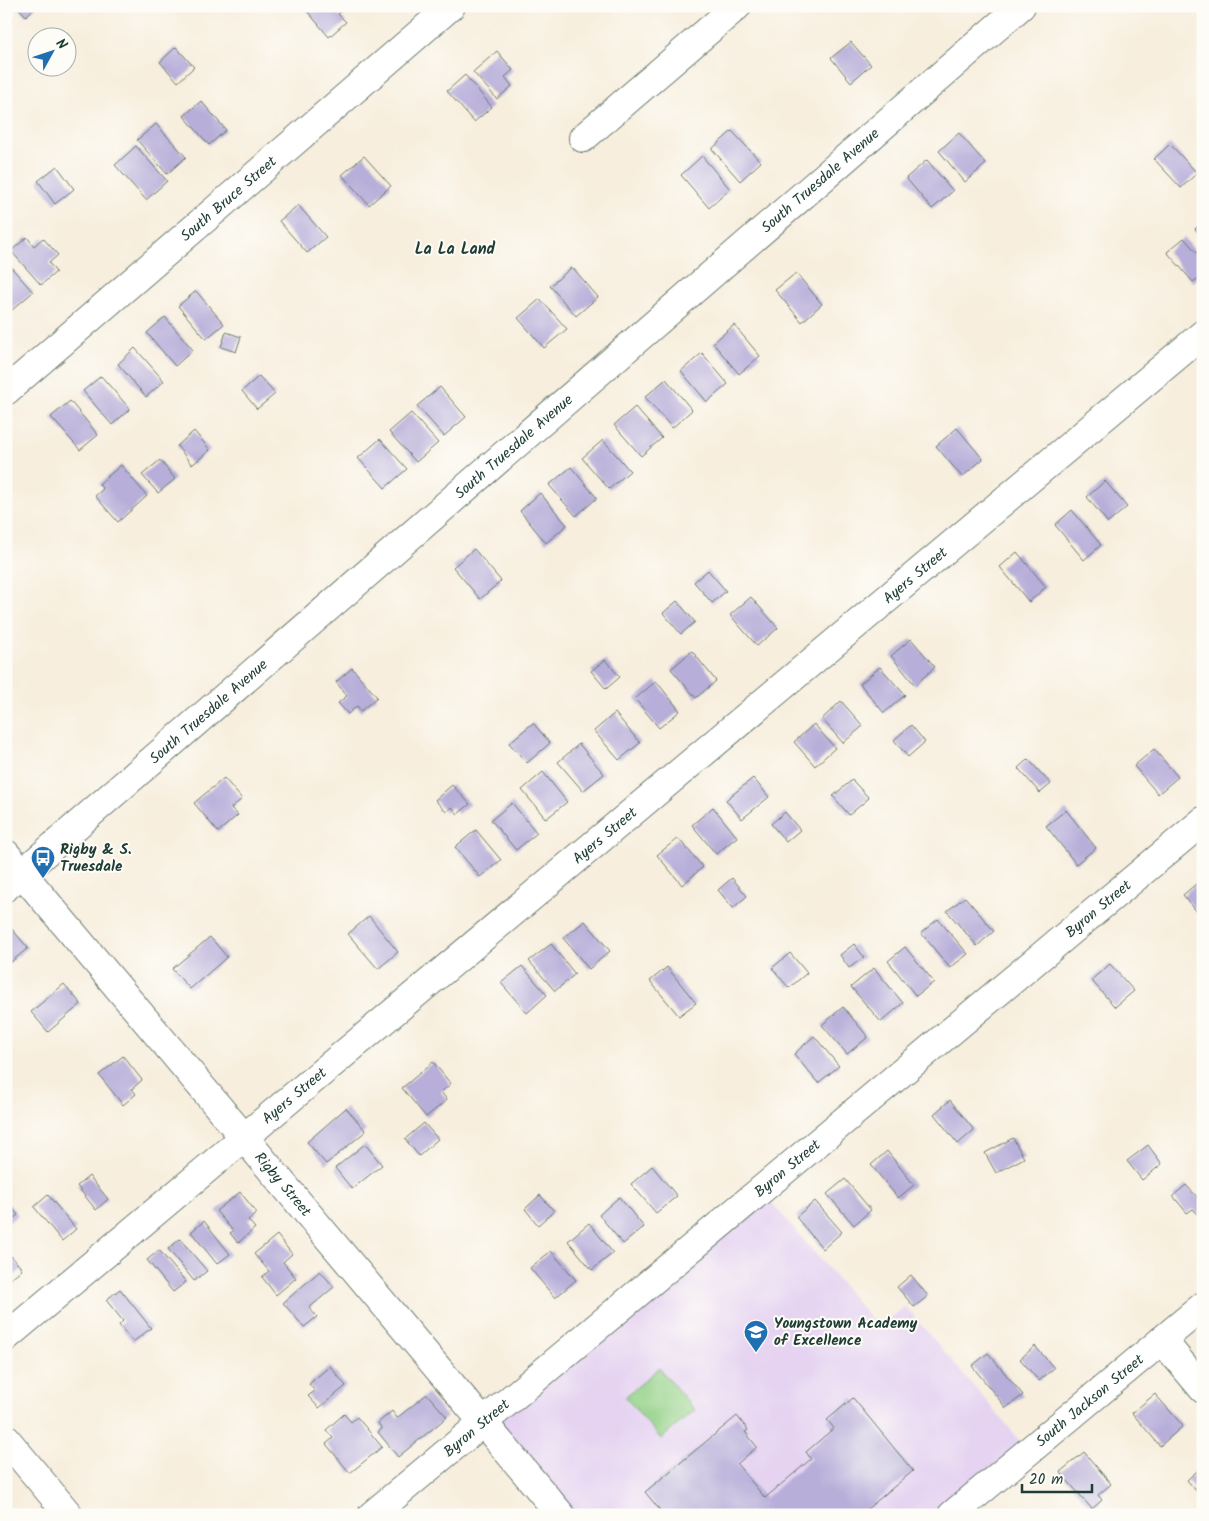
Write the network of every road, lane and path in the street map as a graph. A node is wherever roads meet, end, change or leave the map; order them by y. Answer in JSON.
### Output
{"nodes":[{"id":1,"x":451,"y":6,"type":"edge"},
{"id":2,"x":737,"y":6,"type":"edge"},
{"id":3,"x":1021,"y":6,"type":"edge"},
{"id":4,"x":583,"y":138,"type":"dead end"},
{"id":5,"x":1203,"y":334,"type":"edge"},
{"id":6,"x":6,"y":391,"type":"edge"},
{"id":7,"x":1203,"y":821,"type":"edge"},
{"id":8,"x":12,"y":871,"type":"edge"},
{"id":9,"x":244,"y":1137,"type":"junction"},
{"id":10,"x":1203,"y":1306,"type":"edge"},
{"id":11,"x":6,"y":1337,"type":"edge"},
{"id":12,"x":1162,"y":1340,"type":"junction"},
{"id":13,"x":1203,"y":1388,"type":"edge"},
{"id":14,"x":483,"y":1422,"type":"junction"},
{"id":15,"x":6,"y":1439,"type":"edge"},
{"id":16,"x":69,"y":1515,"type":"edge"},
{"id":17,"x":372,"y":1515,"type":"edge"},
{"id":18,"x":561,"y":1515,"type":"edge"},
{"id":19,"x":952,"y":1515,"type":"edge"}],
"edges":[{"from":1,"to":6,"type":"street","name":"South Bruce Street"},
{"from":2,"to":4,"type":"street"},
{"from":3,"to":8,"type":"street","name":"South Truesdale Avenue"},
{"from":5,"to":9,"type":"street","name":"Ayers Street"},
{"from":7,"to":14,"type":"street","name":"Byron Street"},
{"from":8,"to":9,"type":"street","name":"Rigby Street"},
{"from":9,"to":11,"type":"street","name":"Ayers Street"},
{"from":9,"to":14,"type":"street","name":"Rigby Street"},
{"from":10,"to":12,"type":"street","name":"South Jackson Street"},
{"from":12,"to":13,"type":"street"},
{"from":12,"to":19,"type":"street","name":"South Jackson Street"},
{"from":14,"to":17,"type":"street","name":"Byron Street"},
{"from":14,"to":18,"type":"street","name":"Rigby Street"},
{"from":15,"to":16,"type":"street"}]}
